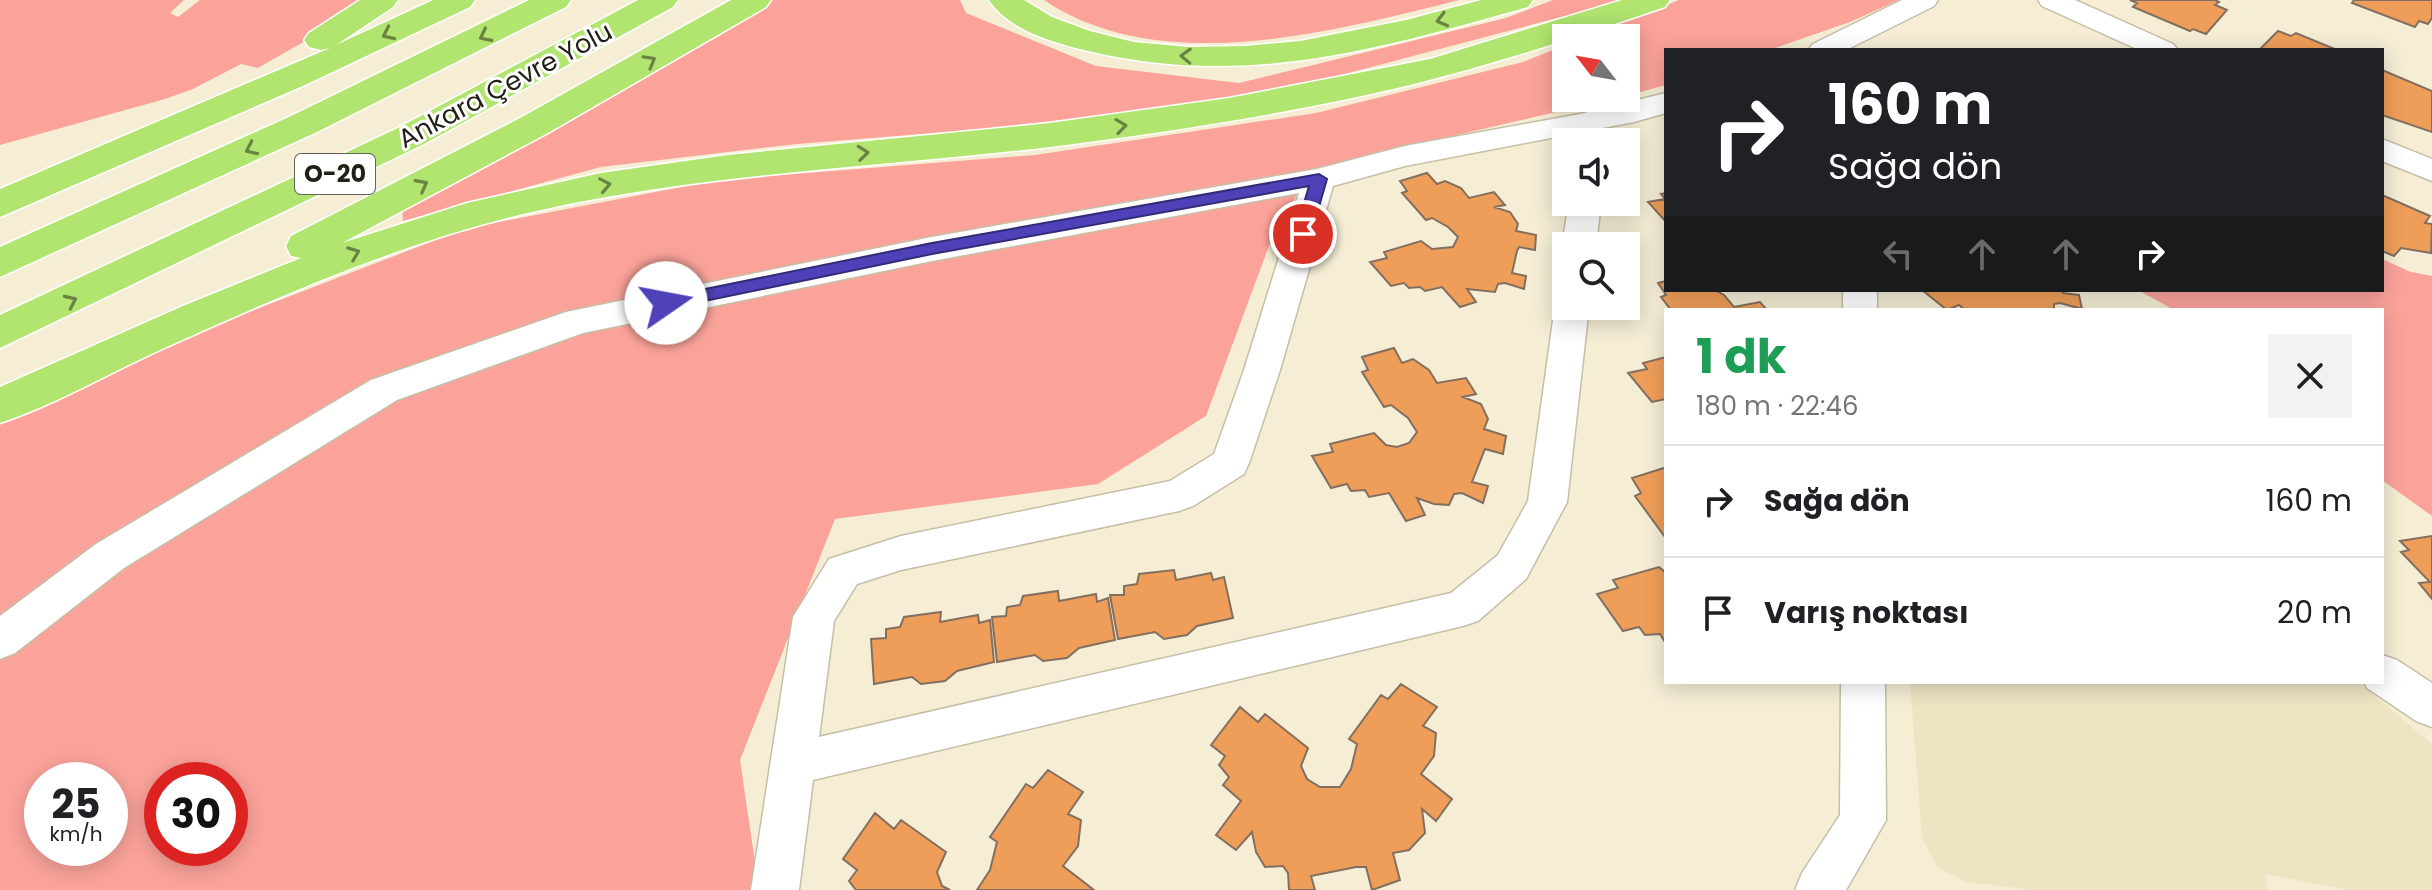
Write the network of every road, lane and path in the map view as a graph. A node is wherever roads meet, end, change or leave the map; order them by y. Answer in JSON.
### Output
{"nodes":[{"id":1,"x":382,"y":0,"type":"edge"},
{"id":2,"x":459,"y":0,"type":"edge"},
{"id":3,"x":555,"y":0,"type":"edge"},
{"id":4,"x":662,"y":0,"type":"edge"},
{"id":5,"x":755,"y":0,"type":"edge"},
{"id":6,"x":1005,"y":0,"type":"edge"},
{"id":7,"x":1517,"y":0,"type":"edge"},
{"id":8,"x":1654,"y":0,"type":"edge"},
{"id":9,"x":1924,"y":0,"type":"edge"},
{"id":10,"x":2052,"y":0,"type":"edge"},
{"id":11,"x":1827,"y":48,"type":"edge"},
{"id":12,"x":2159,"y":48,"type":"edge"},
{"id":13,"x":1664,"y":104,"type":"edge"},
{"id":14,"x":1594,"y":128,"type":"edge"},
{"id":15,"x":1552,"y":137,"type":"edge"},
{"id":16,"x":2384,"y":150,"type":"edge"},
{"id":17,"x":2432,"y":171,"type":"edge"},
{"id":18,"x":1319,"y":179,"type":"junction"},
{"id":19,"x":0,"y":202,"type":"edge"},
{"id":20,"x":0,"y":263,"type":"edge"},
{"id":21,"x":1570,"y":320,"type":"edge"},
{"id":22,"x":0,"y":333,"type":"edge"},
{"id":23,"x":0,"y":392,"type":"edge"},
{"id":24,"x":0,"y":406,"type":"edge"},
{"id":25,"x":0,"y":640,"type":"edge"},
{"id":26,"x":2384,"y":675,"type":"edge"},
{"id":27,"x":1863,"y":684,"type":"edge"},
{"id":28,"x":2432,"y":707,"type":"edge"},
{"id":29,"x":793,"y":764,"type":"junction"},
{"id":30,"x":775,"y":890,"type":"edge"},
{"id":31,"x":1819,"y":890,"type":"edge"}],
"edges":[{"from":1,"to":19,"type":"highway"},
{"from":2,"to":19,"type":"highway","one_way":true},
{"from":3,"to":20,"type":"highway","name":"Ankara Çevre Yolu","number":"O-20","one_way":true},
{"from":22,"to":4,"type":"highway","name":"Ankara Çevre Yolu","number":"O-20","one_way":true},
{"from":23,"to":5,"type":"highway","one_way":true},
{"from":7,"to":6,"type":"highway","one_way":true},
{"from":24,"to":8,"type":"highway","one_way":true},
{"from":9,"to":11,"type":"street"},
{"from":10,"to":12,"type":"street"},
{"from":13,"to":14,"type":"street"},
{"from":15,"to":18,"type":"street"},
{"from":16,"to":17,"type":"street"},
{"from":18,"to":25,"type":"street"},
{"from":18,"to":29,"type":"street"},
{"from":21,"to":29,"type":"street"},
{"from":26,"to":28,"type":"street"},
{"from":27,"to":31,"type":"street"},
{"from":29,"to":30,"type":"street"}]}
